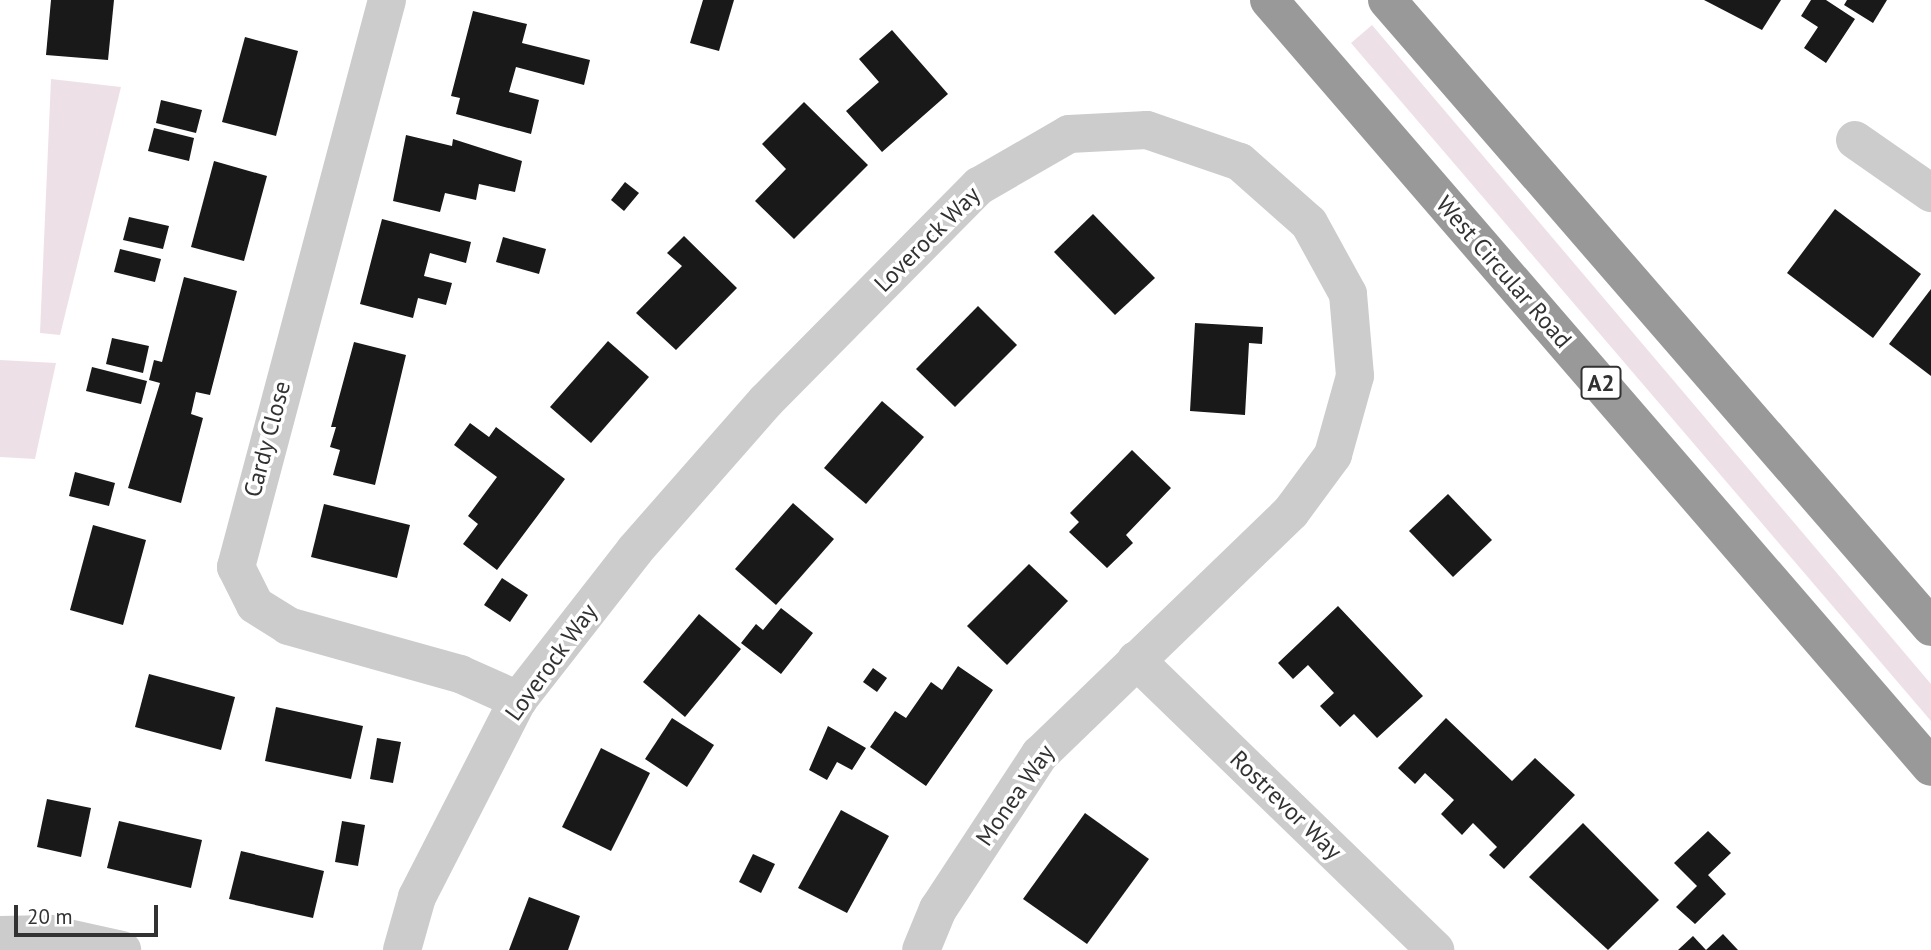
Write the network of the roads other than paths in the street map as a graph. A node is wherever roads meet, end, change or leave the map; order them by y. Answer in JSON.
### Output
{"nodes":[{"id":1,"x":387,"y":0,"type":"edge"},
{"id":2,"x":1269,"y":0,"type":"edge"},
{"id":3,"x":1387,"y":0,"type":"edge"},
{"id":4,"x":1855,"y":141,"type":"dead end"},
{"id":5,"x":1931,"y":193,"type":"edge"},
{"id":6,"x":1931,"y":627,"type":"edge"},
{"id":7,"x":1136,"y":660,"type":"junction"},
{"id":8,"x":518,"y":700,"type":"junction"},
{"id":9,"x":1931,"y":767,"type":"edge"},
{"id":10,"x":0,"y":935,"type":"edge"},
{"id":11,"x":1414,"y":943,"type":"edge"},
{"id":12,"x":122,"y":950,"type":"edge"},
{"id":13,"x":402,"y":950,"type":"edge"},
{"id":14,"x":921,"y":950,"type":"edge"}],
"edges":[{"from":1,"to":8,"type":"street","name":"Cardy Close"},
{"from":2,"to":9,"type":"highway","name":"West Circular Road","number":"A2"},
{"from":3,"to":6,"type":"highway"},
{"from":4,"to":5,"type":"street"},
{"from":7,"to":8,"type":"street","name":"Loverock Way"},
{"from":7,"to":11,"type":"street","name":"Rostrevor Way"},
{"from":7,"to":14,"type":"street","name":"Monea Way"},
{"from":8,"to":13,"type":"street","name":"Loverock Way"},
{"from":10,"to":12,"type":"street"}]}
